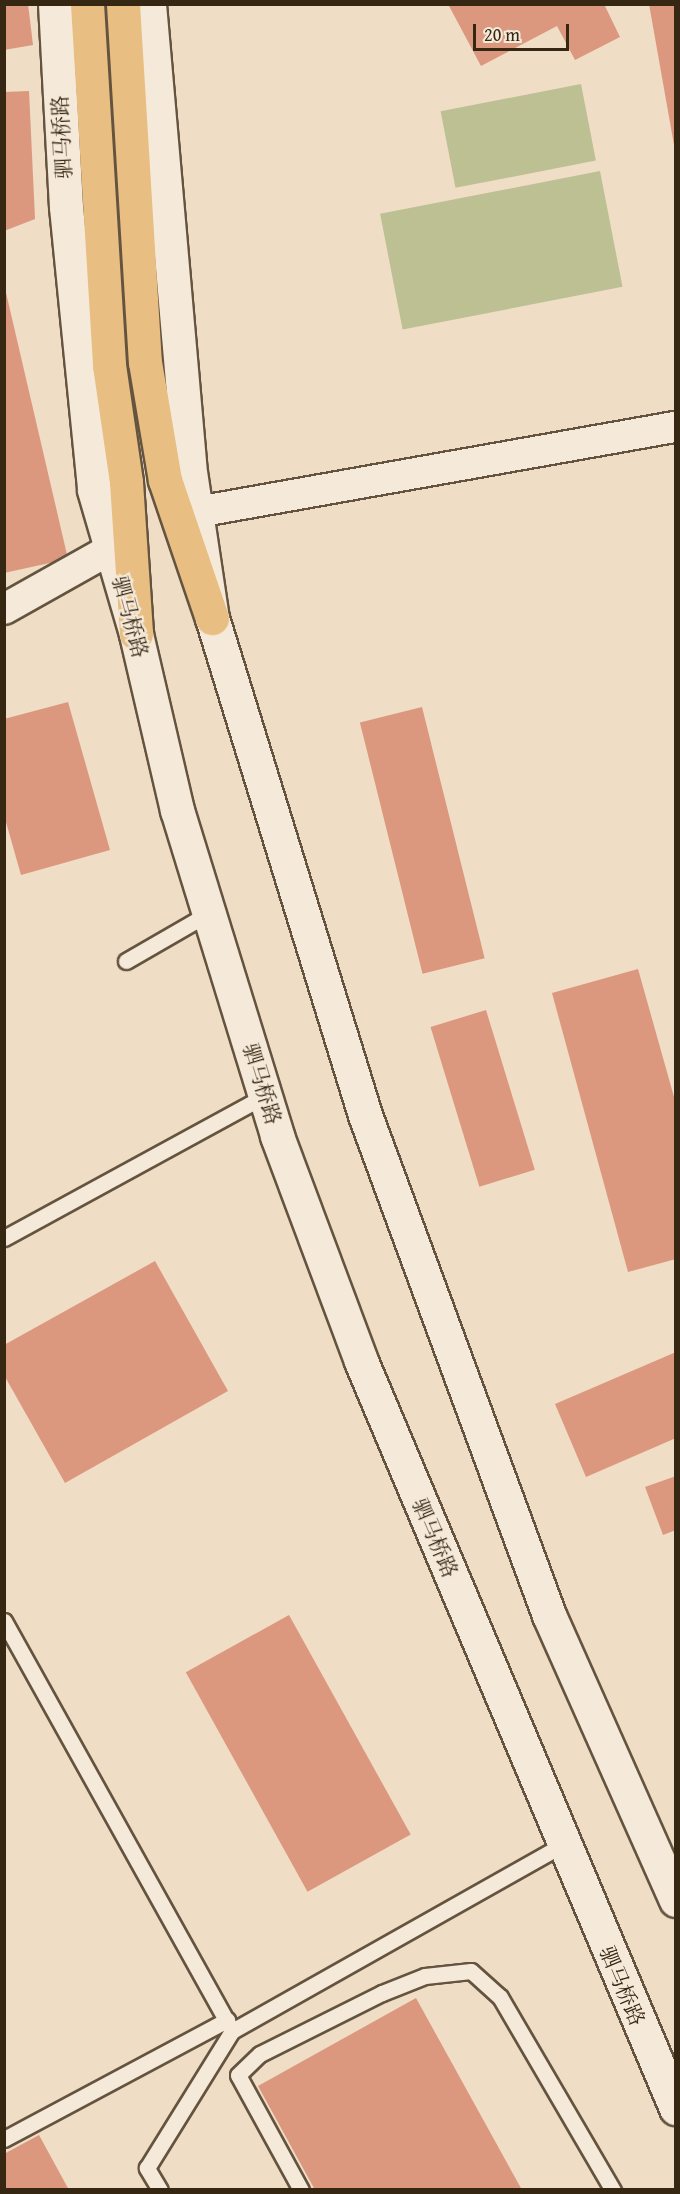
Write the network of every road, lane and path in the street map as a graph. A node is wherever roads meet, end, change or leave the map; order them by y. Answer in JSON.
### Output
{"nodes":[{"id":1,"x":56,"y":4,"type":"edge"},
{"id":2,"x":87,"y":4,"type":"edge"},
{"id":3,"x":123,"y":4,"type":"edge"},
{"id":4,"x":149,"y":4,"type":"edge"},
{"id":5,"x":675,"y":427,"type":"edge"},
{"id":6,"x":197,"y":512,"type":"junction"},
{"id":7,"x":111,"y":549,"type":"junction"},
{"id":8,"x":4,"y":609,"type":"edge"},
{"id":9,"x":212,"y":618,"type":"junction"},
{"id":10,"x":136,"y":634,"type":"junction"},
{"id":11,"x":209,"y":913,"type":"junction"},
{"id":12,"x":126,"y":961,"type":"dead end"},
{"id":13,"x":266,"y":1095,"type":"junction"},
{"id":14,"x":4,"y":1238,"type":"edge"},
{"id":15,"x":4,"y":1621,"type":"edge"},
{"id":16,"x":562,"y":1845,"type":"junction"},
{"id":17,"x":675,"y":1900,"type":"edge"},
{"id":18,"x":230,"y":2025,"type":"junction"},
{"id":19,"x":671,"y":2088,"type":"edge"},
{"id":20,"x":4,"y":2139,"type":"edge"},
{"id":21,"x":160,"y":2190,"type":"edge"},
{"id":22,"x":301,"y":2190,"type":"edge"},
{"id":23,"x":613,"y":2190,"type":"edge"}],
"edges":[{"from":1,"to":7,"type":"main road","name":"驷马桥路"},
{"from":2,"to":10,"type":"main road"},
{"from":3,"to":9,"type":"main road"},
{"from":4,"to":6,"type":"main road"},
{"from":5,"to":6,"type":"street"},
{"from":6,"to":9,"type":"main road"},
{"from":7,"to":8,"type":"street"},
{"from":7,"to":10,"type":"main road","name":"驷马桥路"},
{"from":9,"to":17,"type":"main road"},
{"from":10,"to":11,"type":"main road","name":"驷马桥路"},
{"from":11,"to":12,"type":"lane"},
{"from":11,"to":13,"type":"main road","name":"驷马桥路"},
{"from":13,"to":14,"type":"lane"},
{"from":13,"to":16,"type":"main road","name":"驷马桥路"},
{"from":15,"to":18,"type":"lane"},
{"from":16,"to":18,"type":"lane"},
{"from":16,"to":19,"type":"main road","name":"驷马桥路"},
{"from":18,"to":20,"type":"lane"},
{"from":18,"to":21,"type":"lane"},
{"from":22,"to":23,"type":"lane"}]}
